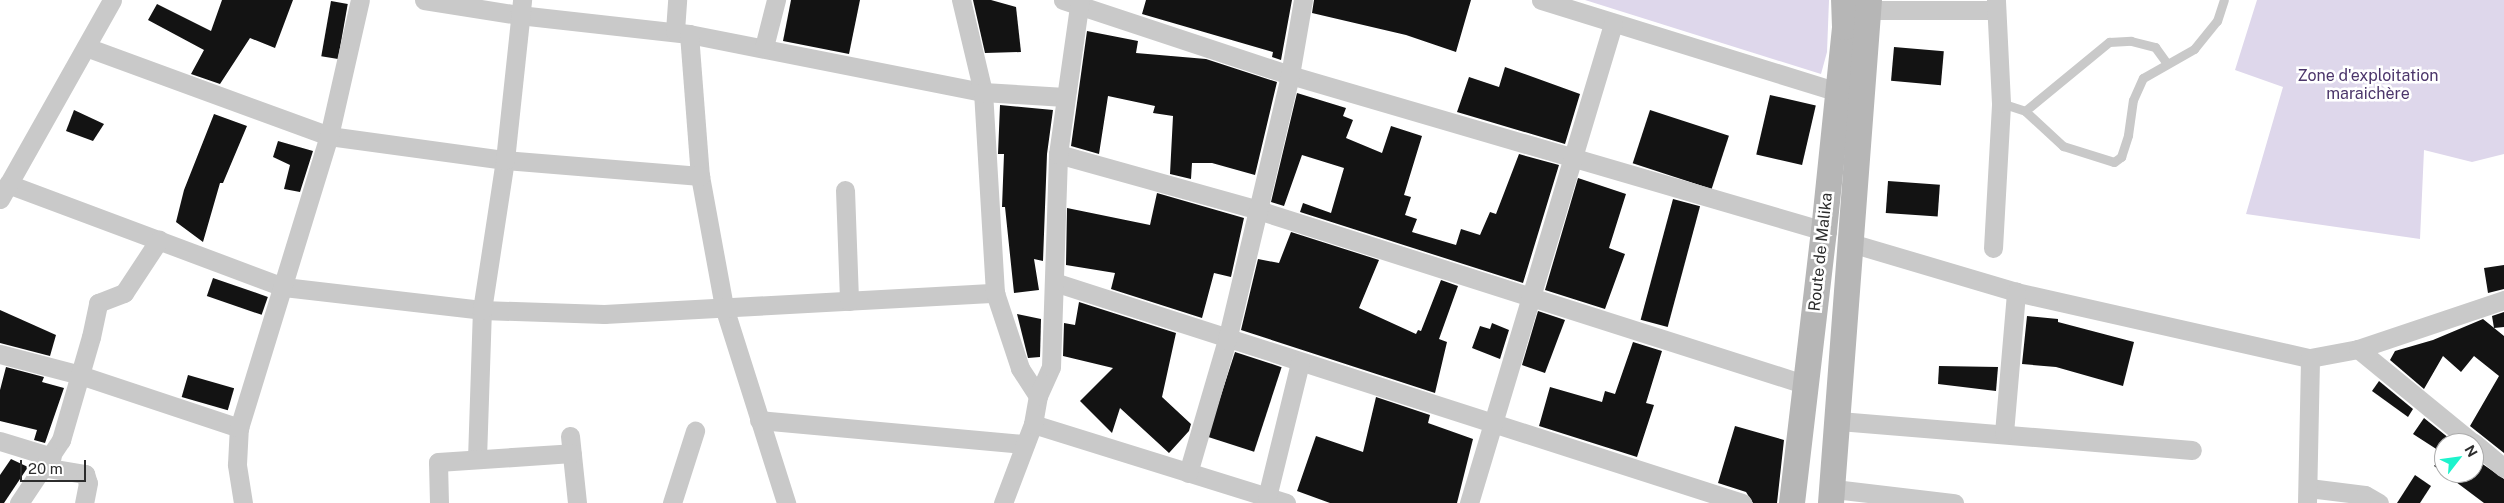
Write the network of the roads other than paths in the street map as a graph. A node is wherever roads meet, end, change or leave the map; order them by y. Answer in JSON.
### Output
{"nodes":[{"id":1,"x":112,"y":0,"type":"edge"},
{"id":2,"x":360,"y":0,"type":"edge"},
{"id":3,"x":424,"y":0,"type":"edge"},
{"id":4,"x":677,"y":0,"type":"edge"},
{"id":5,"x":776,"y":0,"type":"edge"},
{"id":6,"x":961,"y":0,"type":"edge"},
{"id":7,"x":1304,"y":0,"type":"edge"},
{"id":8,"x":1541,"y":0,"type":"edge"},
{"id":9,"x":1844,"y":0,"type":"edge"},
{"id":10,"x":2224,"y":0,"type":"edge"},
{"id":11,"x":1074,"y":1,"type":"edge"},
{"id":12,"x":1869,"y":5,"type":"edge"},
{"id":13,"x":1996,"y":5,"type":"edge"},
{"id":14,"x":521,"y":7,"type":"edge"},
{"id":15,"x":1613,"y":24,"type":"junction"},
{"id":16,"x":682,"y":32,"type":"junction"},
{"id":17,"x":86,"y":47,"type":"junction"},
{"id":18,"x":764,"y":47,"type":"junction"},
{"id":19,"x":2166,"y":62,"type":"junction"},
{"id":20,"x":1290,"y":75,"type":"junction"},
{"id":21,"x":982,"y":92,"type":"junction"},
{"id":22,"x":1838,"y":92,"type":"junction"},
{"id":23,"x":1065,"y":97,"type":"junction"},
{"id":24,"x":2000,"y":103,"type":"junction"},
{"id":25,"x":2025,"y":111,"type":"junction"},
{"id":26,"x":329,"y":136,"type":"junction"},
{"id":27,"x":1058,"y":154,"type":"junction"},
{"id":28,"x":1571,"y":159,"type":"junction"},
{"id":29,"x":505,"y":160,"type":"junction"},
{"id":30,"x":700,"y":176,"type":"junction"},
{"id":31,"x":845,"y":190,"type":"dead end"},
{"id":32,"x":4,"y":192,"type":"edge"},
{"id":33,"x":1258,"y":210,"type":"junction"},
{"id":34,"x":1824,"y":231,"type":"junction"},
{"id":35,"x":159,"y":240,"type":"junction"},
{"id":36,"x":1850,"y":243,"type":"junction"},
{"id":37,"x":1993,"y":248,"type":"dead end"},
{"id":38,"x":1054,"y":282,"type":"junction"},
{"id":39,"x":284,"y":287,"type":"junction"},
{"id":40,"x":2016,"y":292,"type":"junction"},
{"id":41,"x":995,"y":293,"type":"junction"},
{"id":42,"x":1530,"y":295,"type":"junction"},
{"id":43,"x":2504,"y":300,"type":"edge"},
{"id":44,"x":849,"y":302,"type":"junction"},
{"id":45,"x":724,"y":307,"type":"junction"},
{"id":46,"x":482,"y":310,"type":"junction"},
{"id":47,"x":1227,"y":340,"type":"junction"},
{"id":48,"x":2358,"y":349,"type":"junction"},
{"id":49,"x":0,"y":354,"type":"edge"},
{"id":50,"x":2310,"y":358,"type":"junction"},
{"id":51,"x":1300,"y":363,"type":"junction"},
{"id":52,"x":80,"y":375,"type":"junction"},
{"id":53,"x":1807,"y":385,"type":"junction"},
{"id":54,"x":1038,"y":396,"type":"junction"},
{"id":55,"x":758,"y":420,"type":"junction"},
{"id":56,"x":1839,"y":421,"type":"junction"},
{"id":57,"x":1491,"y":423,"type":"junction"},
{"id":58,"x":1033,"y":424,"type":"junction"},
{"id":59,"x":239,"y":428,"type":"junction"},
{"id":60,"x":696,"y":431,"type":"dead end"},
{"id":61,"x":2004,"y":433,"type":"junction"},
{"id":62,"x":2462,"y":433,"type":"edge"},
{"id":63,"x":0,"y":441,"type":"edge"},
{"id":64,"x":1026,"y":444,"type":"junction"},
{"id":65,"x":2192,"y":450,"type":"dead end"},
{"id":66,"x":2484,"y":451,"type":"edge"},
{"id":67,"x":476,"y":460,"type":"junction"},
{"id":68,"x":47,"y":462,"type":"junction"},
{"id":69,"x":2504,"y":468,"type":"edge"},
{"id":70,"x":1188,"y":473,"type":"junction"},
{"id":71,"x":1832,"y":496,"type":"edge"},
{"id":72,"x":2308,"y":496,"type":"edge"},
{"id":73,"x":1267,"y":497,"type":"junction"},
{"id":74,"x":19,"y":503,"type":"edge"},
{"id":75,"x":84,"y":503,"type":"edge"},
{"id":76,"x":243,"y":503,"type":"edge"},
{"id":77,"x":439,"y":503,"type":"edge"},
{"id":78,"x":577,"y":503,"type":"edge"},
{"id":79,"x":672,"y":503,"type":"edge"},
{"id":80,"x":786,"y":503,"type":"edge"},
{"id":81,"x":1003,"y":503,"type":"edge"},
{"id":82,"x":1286,"y":503,"type":"edge"},
{"id":83,"x":1469,"y":503,"type":"edge"},
{"id":84,"x":1742,"y":503,"type":"edge"},
{"id":85,"x":1792,"y":503,"type":"edge"},
{"id":86,"x":1954,"y":503,"type":"edge"},
{"id":87,"x":2380,"y":503,"type":"edge"}],
"edges":[{"from":1,"to":17,"type":"street"},
{"from":2,"to":26,"type":"street"},
{"from":3,"to":14,"type":"street"},
{"from":4,"to":16,"type":"street"},
{"from":5,"to":18,"type":"street"},
{"from":6,"to":21,"type":"street"},
{"from":7,"to":20,"type":"street"},
{"from":8,"to":15,"type":"street"},
{"from":9,"to":22,"type":"main road","name":"Route de Malika"},
{"from":10,"to":19,"type":"lane"},
{"from":11,"to":20,"type":"street"},
{"from":11,"to":23,"type":"street"},
{"from":12,"to":13,"type":"street"},
{"from":12,"to":36,"type":"main road","name":"Route de Malika"},
{"from":13,"to":24,"type":"street"},
{"from":14,"to":16,"type":"street"},
{"from":14,"to":29,"type":"street"},
{"from":15,"to":22,"type":"street"},
{"from":15,"to":28,"type":"street"},
{"from":16,"to":18,"type":"street"},
{"from":16,"to":30,"type":"street"},
{"from":17,"to":26,"type":"street"},
{"from":17,"to":32,"type":"street"},
{"from":18,"to":21,"type":"street"},
{"from":19,"to":25,"type":"lane"},
{"from":19,"to":25,"type":"lane"},
{"from":20,"to":28,"type":"street"},
{"from":20,"to":33,"type":"street"},
{"from":21,"to":23,"type":"street"},
{"from":21,"to":41,"type":"street"},
{"from":22,"to":34,"type":"main road","name":"Route de Malika"},
{"from":23,"to":27,"type":"street"},
{"from":24,"to":25,"type":"lane"},
{"from":24,"to":37,"type":"street"},
{"from":26,"to":29,"type":"street"},
{"from":26,"to":39,"type":"street"},
{"from":27,"to":33,"type":"street"},
{"from":27,"to":38,"type":"street"},
{"from":28,"to":34,"type":"street"},
{"from":28,"to":42,"type":"street"},
{"from":29,"to":30,"type":"street"},
{"from":29,"to":46,"type":"street"},
{"from":30,"to":45,"type":"street"},
{"from":31,"to":44,"type":"street"},
{"from":32,"to":35,"type":"street"},
{"from":33,"to":42,"type":"street"},
{"from":33,"to":47,"type":"street"},
{"from":34,"to":53,"type":"main road","name":"Route de Malika"},
{"from":35,"to":39,"type":"street"},
{"from":35,"to":52,"type":"street"},
{"from":36,"to":40,"type":"street"},
{"from":36,"to":56,"type":"main road","name":"Route de Malika"},
{"from":38,"to":47,"type":"street"},
{"from":38,"to":54,"type":"street"},
{"from":39,"to":46,"type":"street"},
{"from":39,"to":59,"type":"street"},
{"from":40,"to":50,"type":"street"},
{"from":40,"to":61,"type":"street"},
{"from":41,"to":44,"type":"street"},
{"from":41,"to":54,"type":"street"},
{"from":42,"to":53,"type":"street"},
{"from":42,"to":57,"type":"street"},
{"from":43,"to":48,"type":"street"},
{"from":44,"to":45,"type":"street"},
{"from":45,"to":46,"type":"street"},
{"from":45,"to":55,"type":"street"},
{"from":46,"to":67,"type":"street"},
{"from":47,"to":51,"type":"street"},
{"from":47,"to":70,"type":"street"},
{"from":48,"to":50,"type":"street"},
{"from":48,"to":62,"type":"street"},
{"from":49,"to":52,"type":"street"},
{"from":50,"to":72,"type":"street"},
{"from":51,"to":57,"type":"street"},
{"from":51,"to":73,"type":"street"},
{"from":52,"to":59,"type":"street"},
{"from":52,"to":68,"type":"street"},
{"from":53,"to":85,"type":"main road","name":"Route de Malika"},
{"from":54,"to":58,"type":"street"},
{"from":55,"to":64,"type":"street"},
{"from":55,"to":80,"type":"street"},
{"from":56,"to":61,"type":"street"},
{"from":56,"to":71,"type":"main road","name":"Route de Malika"},
{"from":57,"to":83,"type":"street"},
{"from":57,"to":84,"type":"street"},
{"from":58,"to":64,"type":"street"},
{"from":58,"to":70,"type":"street"},
{"from":59,"to":76,"type":"street"},
{"from":60,"to":79,"type":"street"},
{"from":61,"to":65,"type":"street"},
{"from":63,"to":68,"type":"street"},
{"from":64,"to":81,"type":"street"},
{"from":66,"to":69,"type":"street"},
{"from":67,"to":77,"type":"street"},
{"from":67,"to":78,"type":"street"},
{"from":68,"to":74,"type":"street"},
{"from":68,"to":75,"type":"street"},
{"from":70,"to":73,"type":"street"},
{"from":71,"to":86,"type":"street"},
{"from":72,"to":87,"type":"street"},
{"from":73,"to":82,"type":"street"}]}
